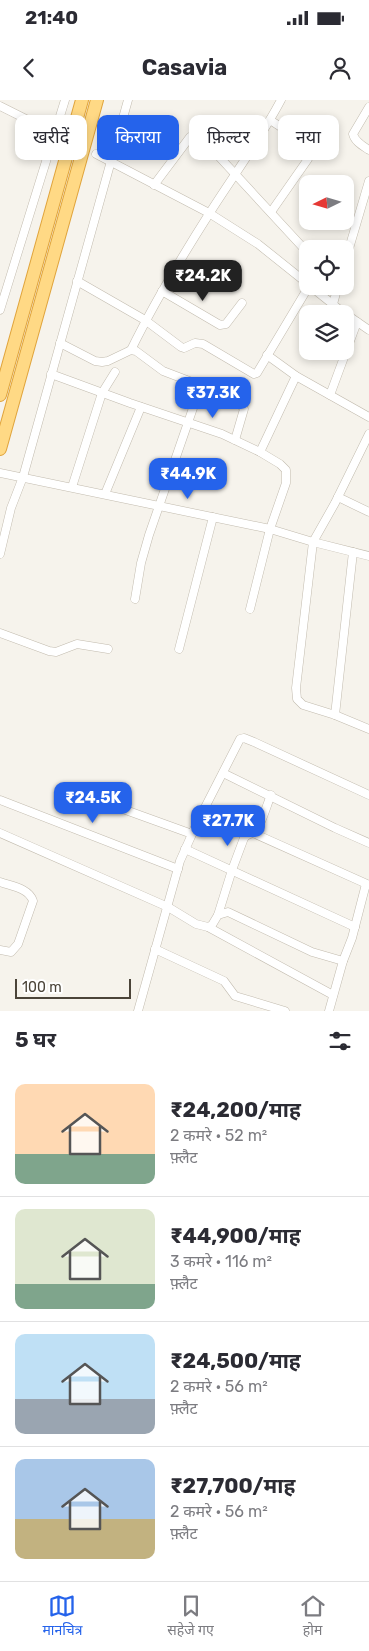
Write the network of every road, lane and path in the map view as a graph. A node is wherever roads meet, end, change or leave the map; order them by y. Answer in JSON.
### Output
{"nodes":[{"id":1,"x":65,"y":100,"type":"edge"},
{"id":2,"x":82,"y":100,"type":"edge"},
{"id":3,"x":98,"y":100,"type":"edge"},
{"id":4,"x":128,"y":100,"type":"edge"},
{"id":5,"x":281,"y":100,"type":"edge"},
{"id":6,"x":0,"y":106,"type":"edge"},
{"id":7,"x":369,"y":107,"type":"edge"},
{"id":8,"x":19,"y":115,"type":"edge"},
{"id":9,"x":60,"y":115,"type":"edge"},
{"id":10,"x":270,"y":120,"type":"junction"},
{"id":11,"x":369,"y":150,"type":"edge"},
{"id":12,"x":96,"y":154,"type":"dead end"},
{"id":13,"x":45,"y":160,"type":"edge"},
{"id":14,"x":110,"y":162,"type":"junction"},
{"id":15,"x":236,"y":174,"type":"junction"},
{"id":16,"x":369,"y":181,"type":"edge"},
{"id":17,"x":154,"y":185,"type":"junction"},
{"id":18,"x":365,"y":208,"type":"edge"},
{"id":19,"x":271,"y":212,"type":"junction"},
{"id":20,"x":209,"y":213,"type":"junction"},
{"id":21,"x":353,"y":240,"type":"edge"},
{"id":22,"x":299,"y":243,"type":"edge"},
{"id":23,"x":299,"y":277,"type":"edge"},
{"id":24,"x":77,"y":281,"type":"junction"},
{"id":25,"x":162,"y":291,"type":"junction"},
{"id":26,"x":303,"y":295,"type":"edge"},
{"id":27,"x":322,"y":295,"type":"edge"},
{"id":28,"x":336,"y":295,"type":"edge"},
{"id":29,"x":2,"y":298,"type":"edge"},
{"id":30,"x":242,"y":304,"type":"dead end"},
{"id":31,"x":333,"y":304,"type":"junction"},
{"id":32,"x":0,"y":310,"type":"edge"},
{"id":33,"x":145,"y":320,"type":"junction"},
{"id":34,"x":357,"y":322,"type":"junction"},
{"id":35,"x":369,"y":330,"type":"edge"},
{"id":36,"x":60,"y":343,"type":"junction"},
{"id":37,"x":131,"y":350,"type":"junction"},
{"id":38,"x":267,"y":355,"type":"junction"},
{"id":39,"x":115,"y":372,"type":"dead end"},
{"id":40,"x":52,"y":374,"type":"junction"},
{"id":41,"x":296,"y":376,"type":"junction"},
{"id":42,"x":201,"y":385,"type":"junction"},
{"id":43,"x":102,"y":393,"type":"junction"},
{"id":44,"x":0,"y":395,"type":"edge"},
{"id":45,"x":330,"y":396,"type":"junction"},
{"id":46,"x":141,"y":407,"type":"junction"},
{"id":47,"x":369,"y":417,"type":"edge"},
{"id":48,"x":189,"y":422,"type":"junction"},
{"id":49,"x":369,"y":434,"type":"edge"},
{"id":50,"x":235,"y":440,"type":"junction"},
{"id":51,"x":0,"y":449,"type":"edge"},
{"id":52,"x":260,"y":452,"type":"junction"},
{"id":53,"x":0,"y":473,"type":"edge"},
{"id":54,"x":23,"y":477,"type":"junction"},
{"id":55,"x":72,"y":487,"type":"junction"},
{"id":56,"x":106,"y":494,"type":"junction"},
{"id":57,"x":338,"y":497,"type":"junction"},
{"id":58,"x":158,"y":506,"type":"junction"},
{"id":59,"x":369,"y":512,"type":"edge"},
{"id":60,"x":213,"y":517,"type":"junction"},
{"id":61,"x":270,"y":529,"type":"junction"},
{"id":62,"x":313,"y":542,"type":"junction"},
{"id":63,"x":353,"y":552,"type":"junction"},
{"id":64,"x":0,"y":554,"type":"edge"},
{"id":65,"x":369,"y":556,"type":"edge"},
{"id":66,"x":135,"y":599,"type":"dead end"},
{"id":67,"x":250,"y":609,"type":"dead end"},
{"id":68,"x":0,"y":633,"type":"edge"},
{"id":69,"x":108,"y":649,"type":"dead end"},
{"id":70,"x":179,"y":649,"type":"dead end"},
{"id":71,"x":335,"y":716,"type":"junction"},
{"id":72,"x":369,"y":729,"type":"edge"},
{"id":73,"x":223,"y":773,"type":"junction"},
{"id":74,"x":271,"y":795,"type":"junction"},
{"id":75,"x":369,"y":795,"type":"edge"},
{"id":76,"x":0,"y":800,"type":"edge"},
{"id":77,"x":120,"y":808,"type":"dead end"},
{"id":78,"x":0,"y":833,"type":"edge"},
{"id":79,"x":253,"y":833,"type":"junction"},
{"id":80,"x":192,"y":834,"type":"junction"},
{"id":81,"x":369,"y":842,"type":"edge"},
{"id":82,"x":185,"y":849,"type":"junction"},
{"id":83,"x":178,"y":869,"type":"junction"},
{"id":84,"x":232,"y":870,"type":"junction"},
{"id":85,"x":0,"y":882,"type":"edge"},
{"id":86,"x":368,"y":884,"type":"edge"},
{"id":87,"x":168,"y":907,"type":"junction"},
{"id":88,"x":218,"y":915,"type":"junction"},
{"id":89,"x":208,"y":927,"type":"junction"},
{"id":90,"x":356,"y":927,"type":"junction"},
{"id":91,"x":155,"y":949,"type":"junction"},
{"id":92,"x":0,"y":950,"type":"edge"},
{"id":93,"x":342,"y":961,"type":"junction"},
{"id":94,"x":333,"y":995,"type":"junction"},
{"id":95,"x":138,"y":1011,"type":"edge"},
{"id":96,"x":285,"y":1011,"type":"edge"},
{"id":97,"x":329,"y":1011,"type":"edge"}],
"edges":[{"from":1,"to":9,"type":"street"},
{"from":2,"to":44,"type":"highway"},
{"from":3,"to":51,"type":"highway"},
{"from":4,"to":14,"type":"street"},
{"from":5,"to":10,"type":"street"},
{"from":6,"to":8,"type":"street"},
{"from":7,"to":11,"type":"street"},
{"from":10,"to":15,"type":"street"},
{"from":10,"to":19,"type":"street"},
{"from":12,"to":14,"type":"street"},
{"from":13,"to":29,"type":"street"},
{"from":14,"to":17,"type":"street"},
{"from":14,"to":24,"type":"street"},
{"from":15,"to":17,"type":"street"},
{"from":15,"to":19,"type":"street"},
{"from":15,"to":20,"type":"street"},
{"from":16,"to":18,"type":"street"},
{"from":17,"to":20,"type":"street"},
{"from":18,"to":21,"type":"street"},
{"from":19,"to":22,"type":"street"},
{"from":20,"to":23,"type":"street"},
{"from":20,"to":25,"type":"street"},
{"from":24,"to":33,"type":"street"},
{"from":24,"to":36,"type":"street"},
{"from":25,"to":30,"type":"street"},
{"from":25,"to":33,"type":"street"},
{"from":26,"to":38,"type":"street"},
{"from":27,"to":31,"type":"street"},
{"from":28,"to":31,"type":"street"},
{"from":29,"to":32,"type":"street"},
{"from":31,"to":34,"type":"street"},
{"from":33,"to":37,"type":"street"},
{"from":33,"to":38,"type":"street"},
{"from":34,"to":35,"type":"street"},
{"from":34,"to":45,"type":"street"},
{"from":36,"to":37,"type":"street"},
{"from":36,"to":40,"type":"street"},
{"from":37,"to":42,"type":"street"},
{"from":38,"to":41,"type":"street"},
{"from":39,"to":43,"type":"street"},
{"from":40,"to":43,"type":"street"},
{"from":40,"to":54,"type":"street"},
{"from":41,"to":45,"type":"street"},
{"from":41,"to":52,"type":"street"},
{"from":42,"to":48,"type":"street"},
{"from":42,"to":50,"type":"street"},
{"from":43,"to":46,"type":"street"},
{"from":43,"to":55,"type":"street"},
{"from":45,"to":47,"type":"street"},
{"from":46,"to":48,"type":"street"},
{"from":46,"to":56,"type":"street"},
{"from":48,"to":50,"type":"street"},
{"from":48,"to":58,"type":"street"},
{"from":49,"to":57,"type":"street"},
{"from":50,"to":52,"type":"street"},
{"from":52,"to":61,"type":"street"},
{"from":53,"to":54,"type":"street"},
{"from":54,"to":55,"type":"street"},
{"from":54,"to":64,"type":"street"},
{"from":55,"to":56,"type":"street"},
{"from":56,"to":58,"type":"street"},
{"from":57,"to":59,"type":"street"},
{"from":57,"to":62,"type":"street"},
{"from":58,"to":60,"type":"street"},
{"from":58,"to":66,"type":"street"},
{"from":60,"to":61,"type":"street"},
{"from":60,"to":70,"type":"street"},
{"from":61,"to":62,"type":"street"},
{"from":61,"to":67,"type":"street"},
{"from":62,"to":63,"type":"street"},
{"from":62,"to":71,"type":"street"},
{"from":63,"to":65,"type":"street"},
{"from":63,"to":71,"type":"street"},
{"from":68,"to":69,"type":"street"},
{"from":71,"to":72,"type":"street"},
{"from":73,"to":74,"type":"street"},
{"from":73,"to":75,"type":"street"},
{"from":73,"to":80,"type":"street"},
{"from":74,"to":79,"type":"street"},
{"from":74,"to":81,"type":"street"},
{"from":76,"to":83,"type":"street"},
{"from":77,"to":80,"type":"street"},
{"from":78,"to":87,"type":"street"},
{"from":79,"to":84,"type":"street"},
{"from":79,"to":86,"type":"street"},
{"from":80,"to":82,"type":"street"},
{"from":82,"to":83,"type":"street"},
{"from":82,"to":84,"type":"street"},
{"from":83,"to":87,"type":"street"},
{"from":84,"to":88,"type":"street"},
{"from":84,"to":90,"type":"street"},
{"from":85,"to":92,"type":"street"},
{"from":86,"to":90,"type":"street"},
{"from":87,"to":89,"type":"street"},
{"from":87,"to":91,"type":"street"},
{"from":88,"to":89,"type":"street"},
{"from":88,"to":93,"type":"street"},
{"from":89,"to":94,"type":"street"},
{"from":90,"to":93,"type":"street"},
{"from":91,"to":95,"type":"street"},
{"from":91,"to":96,"type":"street"},
{"from":93,"to":94,"type":"street"},
{"from":94,"to":97,"type":"street"}]}
